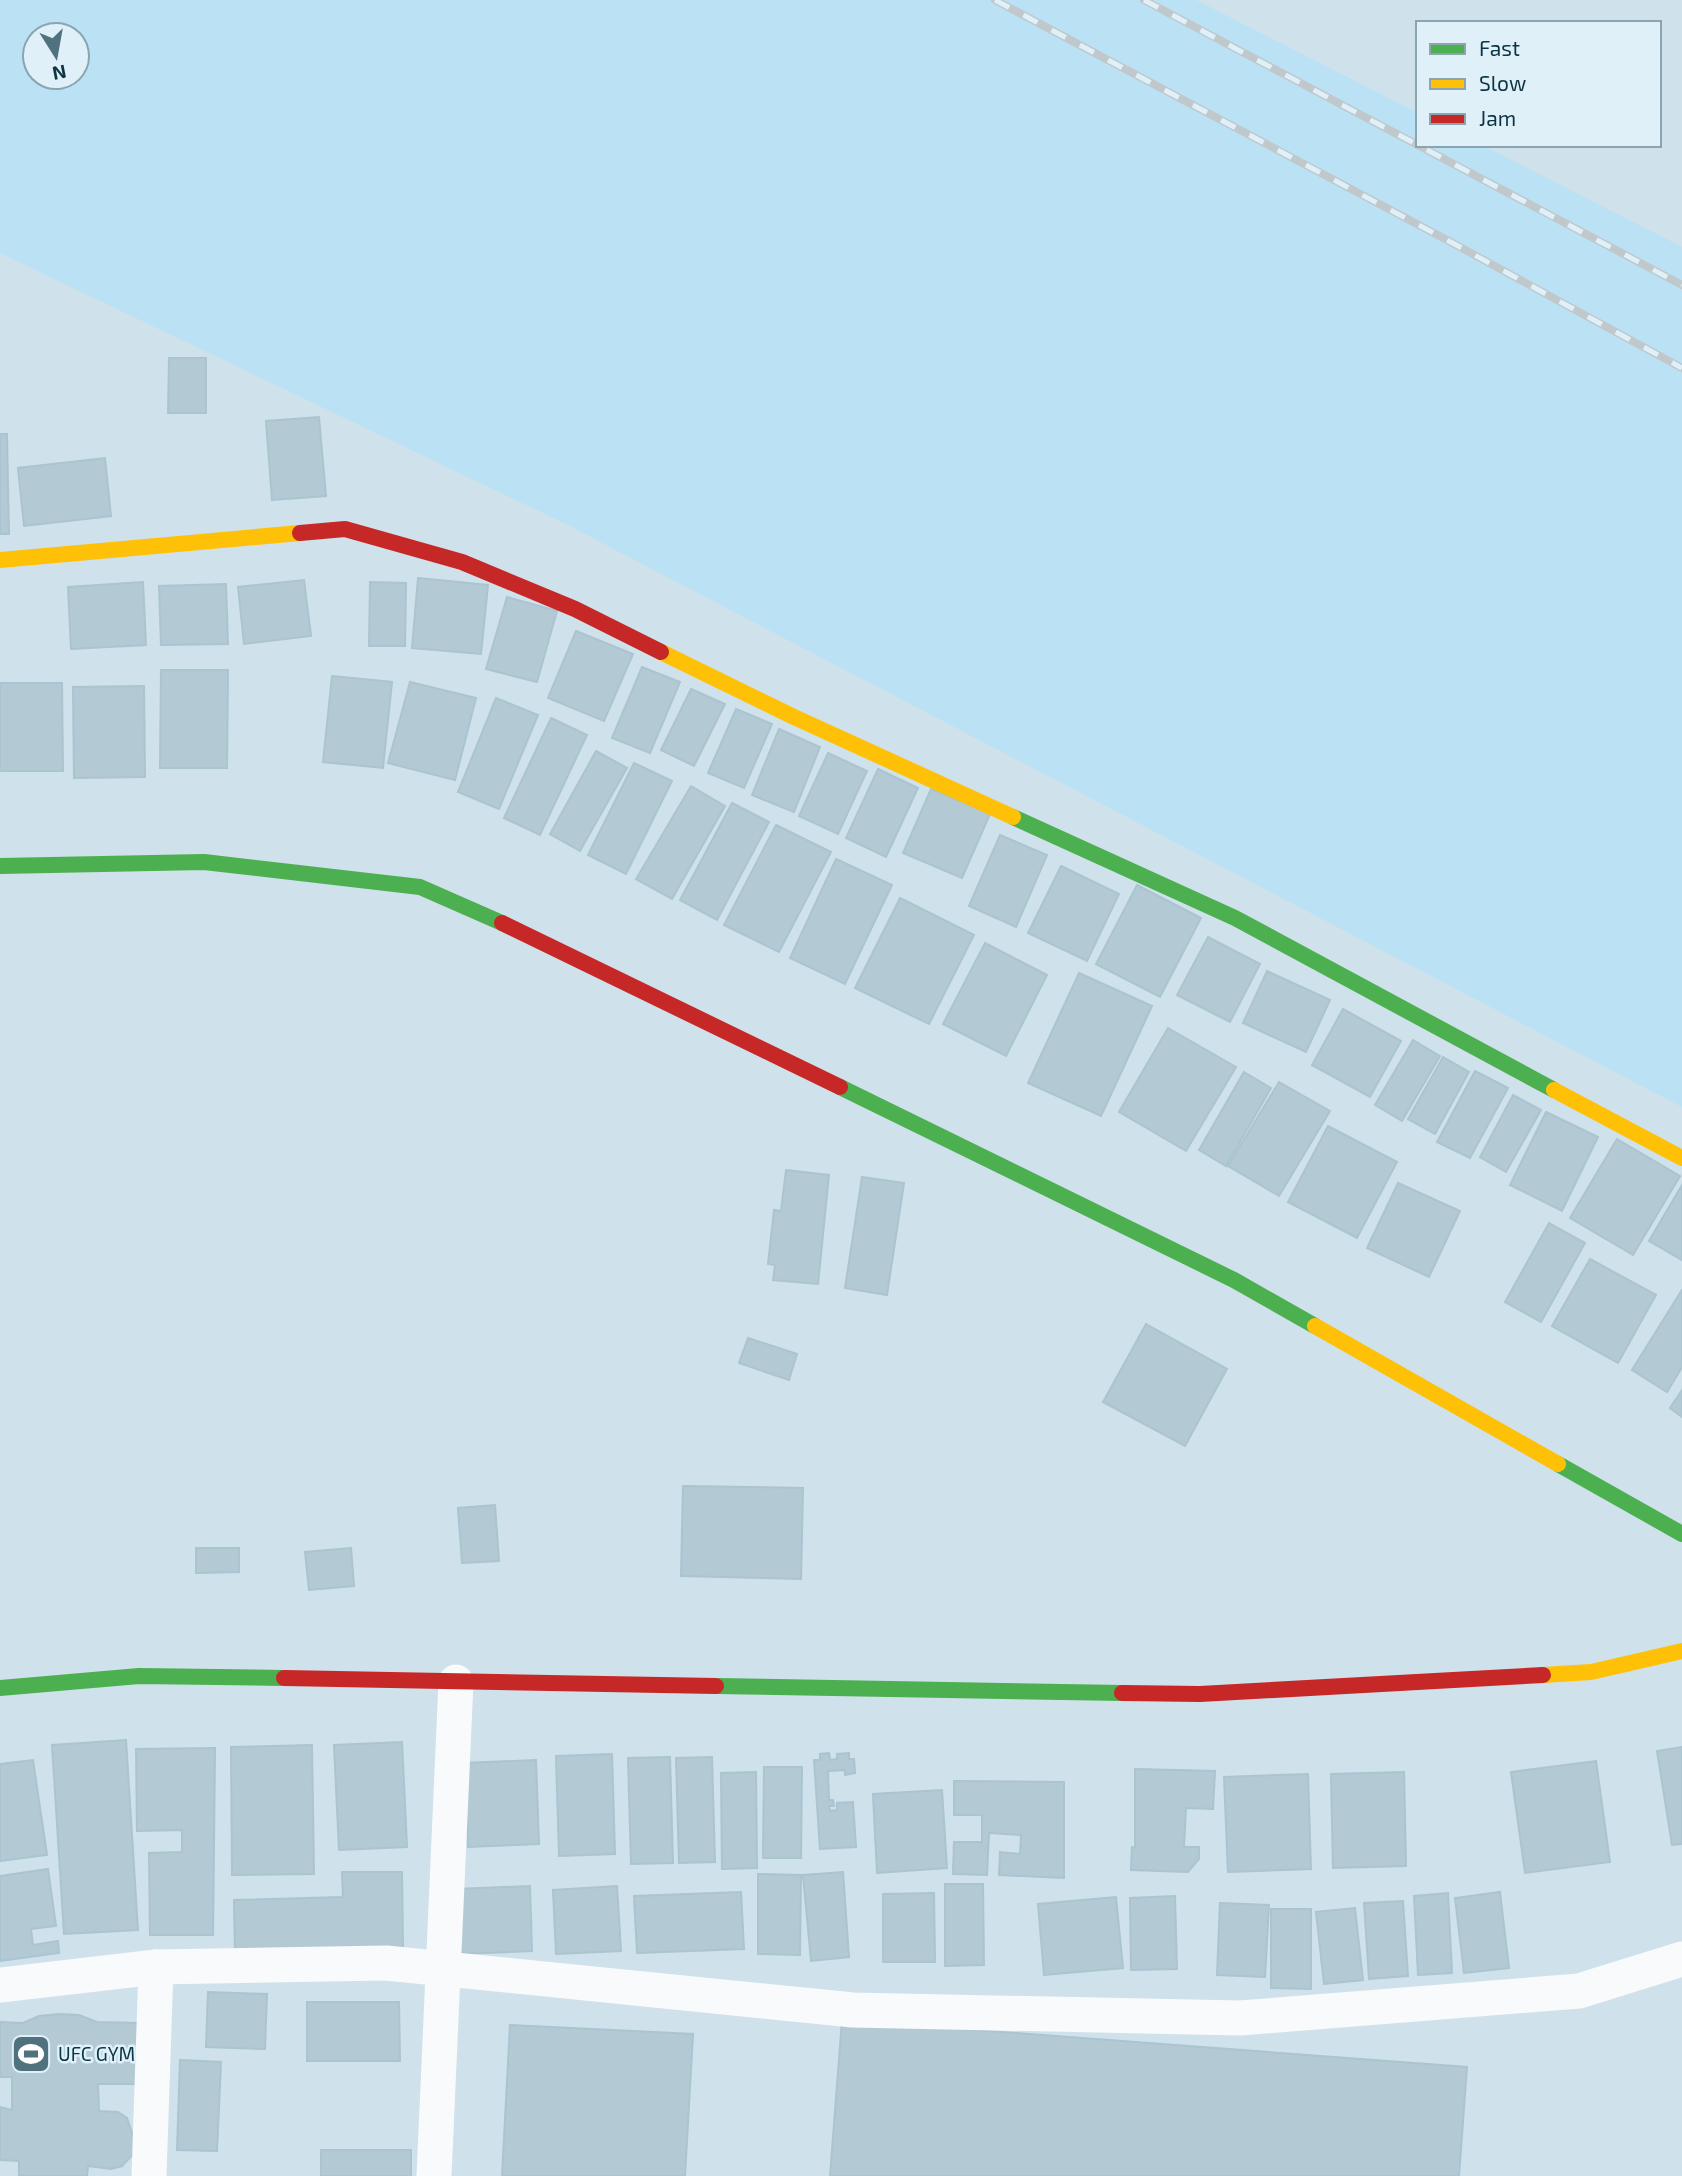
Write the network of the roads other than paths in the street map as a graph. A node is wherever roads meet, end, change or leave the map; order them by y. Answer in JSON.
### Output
{"nodes":[{"id":1,"x":0,"y":560,"type":"edge"},
{"id":2,"x":0,"y":866,"type":"edge"},
{"id":3,"x":1682,"y":1158,"type":"edge"},
{"id":4,"x":1682,"y":1534,"type":"edge"},
{"id":5,"x":1682,"y":1651,"type":"edge"},
{"id":6,"x":456,"y":1682,"type":"junction"},
{"id":7,"x":0,"y":1688,"type":"edge"},
{"id":8,"x":1682,"y":1959,"type":"edge"},
{"id":9,"x":156,"y":1967,"type":"junction"},
{"id":10,"x":442,"y":1969,"type":"junction"},
{"id":11,"x":0,"y":1984,"type":"edge"},
{"id":12,"x":149,"y":2176,"type":"edge"},
{"id":13,"x":434,"y":2176,"type":"edge"}],
"edges":[{"from":1,"to":3,"type":"street"},
{"from":2,"to":4,"type":"street"},
{"from":5,"to":6,"type":"street"},
{"from":6,"to":7,"type":"street"},
{"from":6,"to":10,"type":"street"},
{"from":8,"to":10,"type":"street"},
{"from":9,"to":10,"type":"street"},
{"from":9,"to":11,"type":"street"},
{"from":9,"to":12,"type":"street"},
{"from":10,"to":13,"type":"street"}]}
